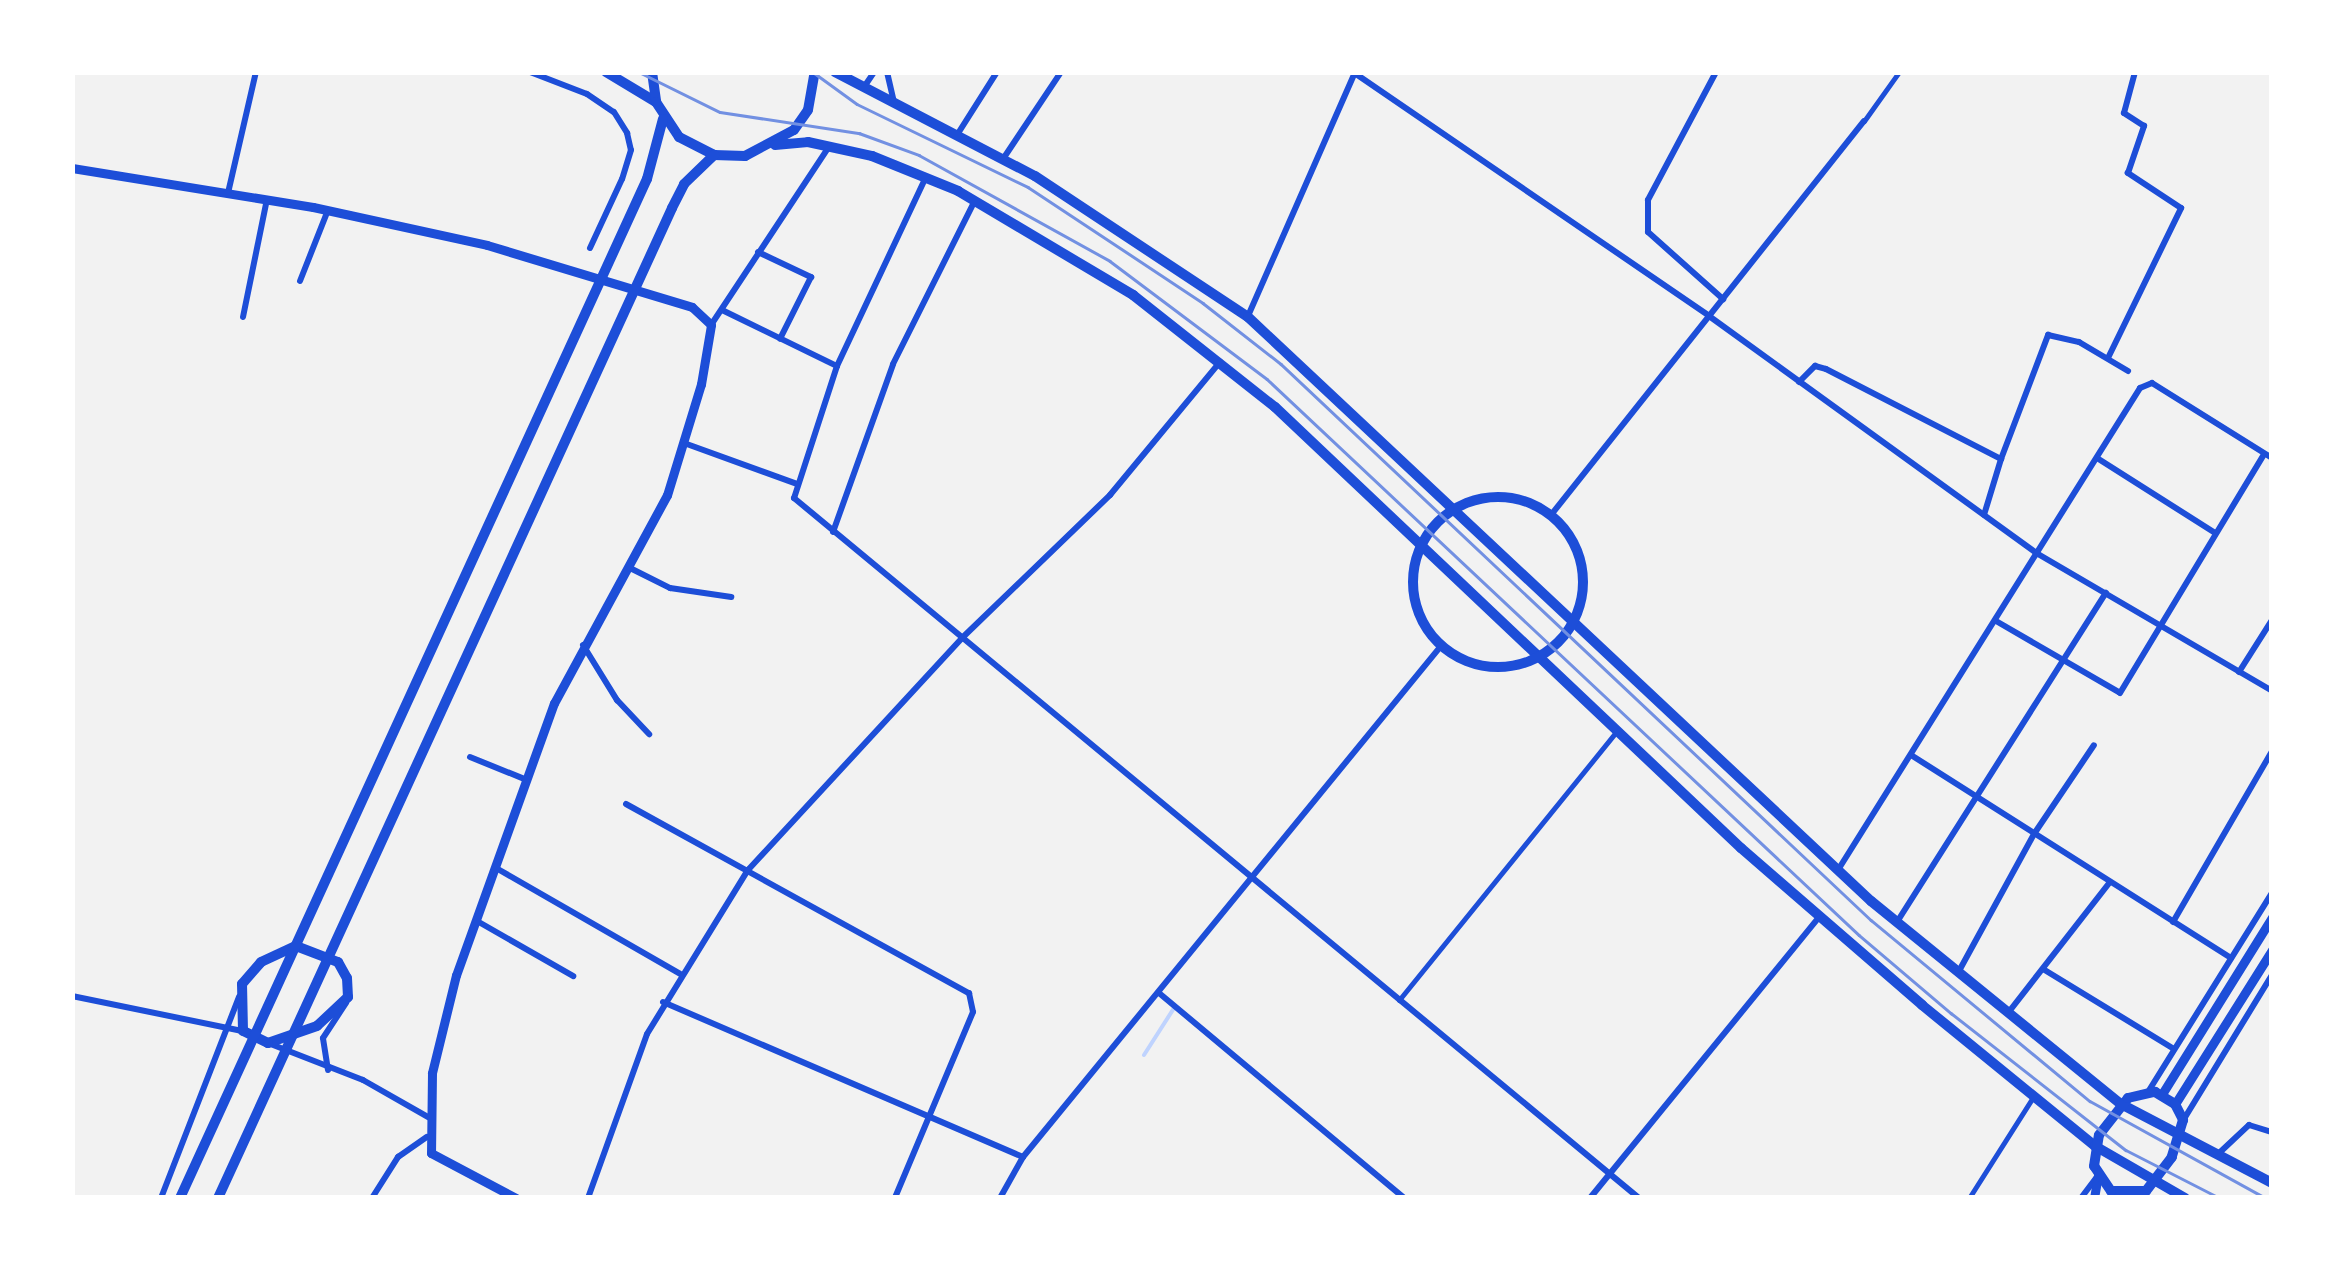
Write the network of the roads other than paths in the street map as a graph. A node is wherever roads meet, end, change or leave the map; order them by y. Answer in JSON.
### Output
{"nodes":[{"id":1,"x":256,"y":72,"type":"edge"},
{"id":2,"x":530,"y":72,"type":"edge"},
{"id":3,"x":606,"y":72,"type":"edge"},
{"id":4,"x":652,"y":72,"type":"edge"},
{"id":5,"x":815,"y":72,"type":"edge"},
{"id":6,"x":835,"y":72,"type":"edge"},
{"id":7,"x":874,"y":72,"type":"edge"},
{"id":8,"x":887,"y":72,"type":"edge"},
{"id":9,"x":997,"y":72,"type":"edge"},
{"id":10,"x":1061,"y":72,"type":"edge"},
{"id":11,"x":1716,"y":72,"type":"edge"},
{"id":12,"x":1899,"y":72,"type":"edge"},
{"id":13,"x":2135,"y":72,"type":"edge"},
{"id":14,"x":1354,"y":73,"type":"edge"},
{"id":15,"x":864,"y":87,"type":"junction"},
{"id":16,"x":656,"y":102,"type":"junction"},
{"id":17,"x":894,"y":104,"type":"junction"},
{"id":18,"x":663,"y":119,"type":"junction"},
{"id":19,"x":1864,"y":121,"type":"joint"},
{"id":20,"x":956,"y":135,"type":"junction"},
{"id":21,"x":775,"y":145,"type":"junction"},
{"id":22,"x":829,"y":147,"type":"junction"},
{"id":23,"x":714,"y":155,"type":"junction"},
{"id":24,"x":1002,"y":159,"type":"junction"},
{"id":25,"x":72,"y":168,"type":"edge"},
{"id":26,"x":926,"y":178,"type":"junction"},
{"id":27,"x":228,"y":194,"type":"junction"},
{"id":28,"x":267,"y":199,"type":"junction"},
{"id":29,"x":975,"y":200,"type":"junction"},
{"id":30,"x":328,"y":210,"type":"junction"},
{"id":31,"x":590,"y":248,"type":"dead end"},
{"id":32,"x":758,"y":252,"type":"junction"},
{"id":33,"x":602,"y":277,"type":"junction"},
{"id":34,"x":300,"y":281,"type":"dead end"},
{"id":35,"x":636,"y":288,"type":"junction"},
{"id":36,"x":1723,"y":299,"type":"junction"},
{"id":37,"x":722,"y":310,"type":"junction"},
{"id":38,"x":242,"y":316,"type":"dead end"},
{"id":39,"x":1709,"y":316,"type":"junction"},
{"id":40,"x":1248,"y":317,"type":"junction"},
{"id":41,"x":711,"y":325,"type":"junction"},
{"id":42,"x":780,"y":339,"type":"junction"},
{"id":43,"x":2108,"y":358,"type":"junction"},
{"id":44,"x":1220,"y":361,"type":"junction"},
{"id":45,"x":837,"y":366,"type":"junction"},
{"id":46,"x":2128,"y":370,"type":"dead end"},
{"id":47,"x":1799,"y":382,"type":"junction"},
{"id":48,"x":684,"y":444,"type":"junction"},
{"id":49,"x":2268,"y":456,"type":"edge"},
{"id":50,"x":2097,"y":458,"type":"junction"},
{"id":51,"x":2001,"y":459,"type":"junction"},
{"id":52,"x":798,"y":484,"type":"junction"},
{"id":53,"x":1455,"y":509,"type":"junction"},
{"id":54,"x":1551,"y":514,"type":"junction"},
{"id":55,"x":1984,"y":515,"type":"junction"},
{"id":56,"x":833,"y":532,"type":"junction"},
{"id":57,"x":2214,"y":533,"type":"junction"},
{"id":58,"x":1422,"y":544,"type":"junction"},
{"id":59,"x":2038,"y":554,"type":"junction"},
{"id":60,"x":630,"y":568,"type":"junction"},
{"id":61,"x":2106,"y":594,"type":"junction"},
{"id":62,"x":732,"y":597,"type":"dead end"},
{"id":63,"x":1575,"y":620,"type":"junction"},
{"id":64,"x":2272,"y":620,"type":"edge"},
{"id":65,"x":1996,"y":622,"type":"junction"},
{"id":66,"x":2158,"y":624,"type":"junction"},
{"id":67,"x":962,"y":638,"type":"junction"},
{"id":68,"x":584,"y":645,"type":"junction"},
{"id":69,"x":1441,"y":646,"type":"junction"},
{"id":70,"x":1540,"y":658,"type":"junction"},
{"id":71,"x":2063,"y":662,"type":"junction"},
{"id":72,"x":2240,"y":672,"type":"junction"},
{"id":73,"x":2272,"y":691,"type":"edge"},
{"id":74,"x":1617,"y":730,"type":"junction"},
{"id":75,"x":649,"y":734,"type":"dead end"},
{"id":76,"x":2094,"y":745,"type":"dead end"},
{"id":77,"x":2272,"y":751,"type":"edge"},
{"id":78,"x":1911,"y":755,"type":"junction"},
{"id":79,"x":470,"y":757,"type":"dead end"},
{"id":80,"x":528,"y":780,"type":"junction"},
{"id":81,"x":1976,"y":798,"type":"junction"},
{"id":82,"x":626,"y":804,"type":"dead end"},
{"id":83,"x":2034,"y":834,"type":"junction"},
{"id":84,"x":496,"y":868,"type":"junction"},
{"id":85,"x":748,"y":870,"type":"junction"},
{"id":86,"x":1838,"y":870,"type":"junction"},
{"id":87,"x":1252,"y":882,"type":"junction"},
{"id":88,"x":2110,"y":882,"type":"junction"},
{"id":89,"x":2272,"y":893,"type":"edge"},
{"id":90,"x":1820,"y":916,"type":"junction"},
{"id":91,"x":2272,"y":917,"type":"edge"},
{"id":92,"x":477,"y":921,"type":"junction"},
{"id":93,"x":2173,"y":922,"type":"junction"},
{"id":94,"x":1897,"y":923,"type":"junction"},
{"id":95,"x":296,"y":946,"type":"junction"},
{"id":96,"x":2272,"y":950,"type":"edge"},
{"id":97,"x":329,"y":956,"type":"junction"},
{"id":98,"x":2232,"y":958,"type":"junction"},
{"id":99,"x":2043,"y":969,"type":"junction"},
{"id":100,"x":1957,"y":973,"type":"junction"},
{"id":101,"x":680,"y":974,"type":"junction"},
{"id":102,"x":2272,"y":975,"type":"edge"},
{"id":103,"x":572,"y":976,"type":"dead end"},
{"id":104,"x":1159,"y":993,"type":"junction"},
{"id":105,"x":72,"y":996,"type":"edge"},
{"id":106,"x":239,"y":997,"type":"junction"},
{"id":107,"x":348,"y":997,"type":"junction"},
{"id":108,"x":1398,"y":1001,"type":"junction"},
{"id":109,"x":664,"y":1002,"type":"junction"},
{"id":110,"x":2007,"y":1014,"type":"junction"},
{"id":111,"x":226,"y":1027,"type":"junction"},
{"id":112,"x":248,"y":1034,"type":"junction"},
{"id":113,"x":292,"y":1036,"type":"junction"},
{"id":114,"x":268,"y":1043,"type":"junction"},
{"id":115,"x":2175,"y":1049,"type":"junction"},
{"id":116,"x":286,"y":1052,"type":"junction"},
{"id":117,"x":329,"y":1072,"type":"junction"},
{"id":118,"x":2148,"y":1092,"type":"junction"},
{"id":119,"x":2162,"y":1094,"type":"junction"},
{"id":120,"x":2033,"y":1097,"type":"junction"},
{"id":121,"x":2121,"y":1104,"type":"junction"},
{"id":122,"x":2176,"y":1104,"type":"junction"},
{"id":123,"x":428,"y":1117,"type":"junction"},
{"id":124,"x":928,"y":1118,"type":"junction"},
{"id":125,"x":2183,"y":1120,"type":"junction"},
{"id":126,"x":2272,"y":1132,"type":"edge"},
{"id":127,"x":426,"y":1137,"type":"junction"},
{"id":128,"x":2180,"y":1137,"type":"junction"},
{"id":129,"x":2095,"y":1146,"type":"junction"},
{"id":130,"x":2216,"y":1156,"type":"junction"},
{"id":131,"x":1023,"y":1157,"type":"junction"},
{"id":132,"x":1611,"y":1174,"type":"junction"},
{"id":133,"x":2098,"y":1176,"type":"junction"},
{"id":134,"x":2156,"y":1182,"type":"junction"},
{"id":135,"x":2272,"y":1184,"type":"edge"},
{"id":136,"x":2127,"y":1196,"type":"edge"},
{"id":137,"x":161,"y":1198,"type":"edge"},
{"id":138,"x":180,"y":1198,"type":"edge"},
{"id":139,"x":218,"y":1198,"type":"edge"},
{"id":140,"x":372,"y":1198,"type":"edge"},
{"id":141,"x":516,"y":1198,"type":"edge"},
{"id":142,"x":588,"y":1198,"type":"edge"},
{"id":143,"x":895,"y":1198,"type":"edge"},
{"id":144,"x":1000,"y":1198,"type":"edge"},
{"id":145,"x":1404,"y":1198,"type":"edge"},
{"id":146,"x":1590,"y":1198,"type":"edge"},
{"id":147,"x":1639,"y":1198,"type":"edge"},
{"id":148,"x":1896,"y":1198,"type":"edge"},
{"id":149,"x":1907,"y":1198,"type":"edge"},
{"id":150,"x":1969,"y":1198,"type":"edge"},
{"id":151,"x":2081,"y":1198,"type":"edge"},
{"id":152,"x":2094,"y":1198,"type":"edge"},
{"id":153,"x":2185,"y":1198,"type":"edge"}],
"edges":[{"from":1,"to":27,"type":"street"},
{"from":2,"to":31,"type":"street"},
{"from":3,"to":16,"type":"main road"},
{"from":4,"to":16,"type":"main road"},
{"from":5,"to":21,"type":"main road"},
{"from":6,"to":15,"type":"main road"},
{"from":7,"to":15,"type":"street"},
{"from":8,"to":17,"type":"street"},
{"from":9,"to":20,"type":"street"},
{"from":10,"to":24,"type":"street"},
{"from":11,"to":36,"type":"street"},
{"from":12,"to":19,"type":"street"},
{"from":13,"to":43,"type":"street"},
{"from":14,"to":39,"type":"street"},
{"from":14,"to":40,"type":"street"},
{"from":15,"to":17,"type":"main road"},
{"from":16,"to":18,"type":"main road"},
{"from":17,"to":20,"type":"main road"},
{"from":18,"to":23,"type":"main road"},
{"from":18,"to":33,"type":"main road"},
{"from":19,"to":36,"type":"street"},
{"from":20,"to":24,"type":"main road"},
{"from":21,"to":22,"type":"main road"},
{"from":21,"to":23,"type":"main road"},
{"from":22,"to":26,"type":"main road"},
{"from":22,"to":32,"type":"street"},
{"from":23,"to":35,"type":"main road"},
{"from":24,"to":40,"type":"main road"},
{"from":25,"to":27,"type":"street"},
{"from":26,"to":29,"type":"main road"},
{"from":26,"to":45,"type":"street"},
{"from":27,"to":28,"type":"street"},
{"from":28,"to":30,"type":"street"},
{"from":28,"to":38,"type":"street"},
{"from":29,"to":44,"type":"main road"},
{"from":29,"to":56,"type":"street"},
{"from":30,"to":33,"type":"street"},
{"from":30,"to":34,"type":"street"},
{"from":32,"to":37,"type":"street"},
{"from":32,"to":42,"type":"street"},
{"from":33,"to":35,"type":"street"},
{"from":33,"to":95,"type":"main road"},
{"from":35,"to":41,"type":"street"},
{"from":35,"to":97,"type":"main road"},
{"from":36,"to":39,"type":"street"},
{"from":37,"to":41,"type":"street"},
{"from":37,"to":42,"type":"street"},
{"from":39,"to":47,"type":"street"},
{"from":39,"to":54,"type":"street"},
{"from":40,"to":53,"type":"main road"},
{"from":41,"to":48,"type":"street"},
{"from":42,"to":45,"type":"street"},
{"from":43,"to":46,"type":"street"},
{"from":43,"to":51,"type":"street"},
{"from":44,"to":58,"type":"main road"},
{"from":44,"to":67,"type":"street"},
{"from":45,"to":52,"type":"street"},
{"from":47,"to":51,"type":"street"},
{"from":47,"to":55,"type":"street"},
{"from":48,"to":52,"type":"street"},
{"from":48,"to":60,"type":"street"},
{"from":49,"to":50,"type":"street"},
{"from":49,"to":57,"type":"street"},
{"from":50,"to":57,"type":"street"},
{"from":50,"to":59,"type":"street"},
{"from":51,"to":55,"type":"street"},
{"from":52,"to":56,"type":"street"},
{"from":53,"to":54,"type":"main road"},
{"from":53,"to":58,"type":"main road"},
{"from":53,"to":63,"type":"main road"},
{"from":54,"to":63,"type":"main road"},
{"from":55,"to":59,"type":"street"},
{"from":56,"to":67,"type":"street"},
{"from":57,"to":66,"type":"street"},
{"from":58,"to":69,"type":"main road"},
{"from":58,"to":70,"type":"main road"},
{"from":59,"to":61,"type":"street"},
{"from":59,"to":65,"type":"street"},
{"from":60,"to":62,"type":"street"},
{"from":60,"to":68,"type":"street"},
{"from":61,"to":66,"type":"street"},
{"from":61,"to":71,"type":"street"},
{"from":63,"to":70,"type":"main road"},
{"from":63,"to":86,"type":"main road"},
{"from":64,"to":72,"type":"street"},
{"from":65,"to":71,"type":"street"},
{"from":65,"to":78,"type":"street"},
{"from":66,"to":71,"type":"street"},
{"from":66,"to":72,"type":"street"},
{"from":67,"to":85,"type":"street"},
{"from":67,"to":87,"type":"street"},
{"from":68,"to":75,"type":"street"},
{"from":68,"to":80,"type":"street"},
{"from":69,"to":70,"type":"main road"},
{"from":69,"to":87,"type":"street"},
{"from":70,"to":74,"type":"main road"},
{"from":71,"to":81,"type":"street"},
{"from":72,"to":73,"type":"street"},
{"from":74,"to":90,"type":"main road"},
{"from":74,"to":108,"type":"street"},
{"from":76,"to":83,"type":"street"},
{"from":77,"to":93,"type":"street"},
{"from":78,"to":81,"type":"street"},
{"from":78,"to":86,"type":"street"},
{"from":79,"to":80,"type":"street"},
{"from":80,"to":84,"type":"street"},
{"from":81,"to":83,"type":"street"},
{"from":81,"to":94,"type":"street"},
{"from":82,"to":85,"type":"street"},
{"from":83,"to":88,"type":"street"},
{"from":83,"to":100,"type":"street"},
{"from":84,"to":92,"type":"street"},
{"from":84,"to":101,"type":"street"},
{"from":85,"to":101,"type":"street"},
{"from":85,"to":124,"type":"street"},
{"from":86,"to":94,"type":"main road"},
{"from":87,"to":104,"type":"street"},
{"from":87,"to":108,"type":"street"},
{"from":88,"to":93,"type":"street"},
{"from":88,"to":99,"type":"street"},
{"from":89,"to":98,"type":"street"},
{"from":90,"to":120,"type":"main road"},
{"from":90,"to":132,"type":"street"},
{"from":91,"to":119,"type":"street"},
{"from":92,"to":103,"type":"street"},
{"from":92,"to":123,"type":"street"},
{"from":93,"to":98,"type":"street"},
{"from":94,"to":100,"type":"main road"},
{"from":95,"to":97,"type":"main road"},
{"from":95,"to":106,"type":"main road"},
{"from":95,"to":112,"type":"main road"},
{"from":96,"to":122,"type":"street"},
{"from":97,"to":107,"type":"main road"},
{"from":97,"to":113,"type":"main road"},
{"from":98,"to":115,"type":"street"},
{"from":99,"to":110,"type":"street"},
{"from":99,"to":115,"type":"street"},
{"from":100,"to":110,"type":"main road"},
{"from":101,"to":109,"type":"street"},
{"from":102,"to":125,"type":"street"},
{"from":104,"to":131,"type":"street"},
{"from":104,"to":145,"type":"street"},
{"from":105,"to":111,"type":"street"},
{"from":106,"to":111,"type":"street"},
{"from":106,"to":112,"type":"main road"},
{"from":107,"to":113,"type":"main road"},
{"from":107,"to":117,"type":"street"},
{"from":108,"to":132,"type":"street"},
{"from":109,"to":124,"type":"street"},
{"from":109,"to":142,"type":"street"},
{"from":110,"to":121,"type":"main road"},
{"from":111,"to":112,"type":"street"},
{"from":111,"to":137,"type":"street"},
{"from":112,"to":114,"type":"main road"},
{"from":112,"to":138,"type":"main road"},
{"from":113,"to":114,"type":"main road"},
{"from":113,"to":116,"type":"main road"},
{"from":114,"to":116,"type":"street"},
{"from":115,"to":118,"type":"street"},
{"from":116,"to":117,"type":"street"},
{"from":116,"to":139,"type":"main road"},
{"from":117,"to":123,"type":"street"},
{"from":118,"to":119,"type":"main road"},
{"from":118,"to":121,"type":"main road"},
{"from":119,"to":122,"type":"main road"},
{"from":120,"to":129,"type":"main road"},
{"from":120,"to":150,"type":"street"},
{"from":121,"to":128,"type":"main road"},
{"from":121,"to":129,"type":"main road"},
{"from":122,"to":125,"type":"main road"},
{"from":123,"to":127,"type":"street"},
{"from":124,"to":131,"type":"street"},
{"from":124,"to":143,"type":"street"},
{"from":125,"to":128,"type":"main road"},
{"from":126,"to":130,"type":"street"},
{"from":127,"to":140,"type":"street"},
{"from":127,"to":141,"type":"street"},
{"from":128,"to":130,"type":"main road"},
{"from":128,"to":134,"type":"main road"},
{"from":129,"to":133,"type":"main road"},
{"from":129,"to":134,"type":"main road"},
{"from":130,"to":135,"type":"main road"},
{"from":131,"to":144,"type":"street"},
{"from":132,"to":146,"type":"street"},
{"from":132,"to":147,"type":"street"},
{"from":133,"to":136,"type":"main road"},
{"from":133,"to":151,"type":"street"},
{"from":133,"to":152,"type":"street"},
{"from":134,"to":136,"type":"main road"},
{"from":134,"to":153,"type":"main road"},
{"from":148,"to":149,"type":"street"}]}
